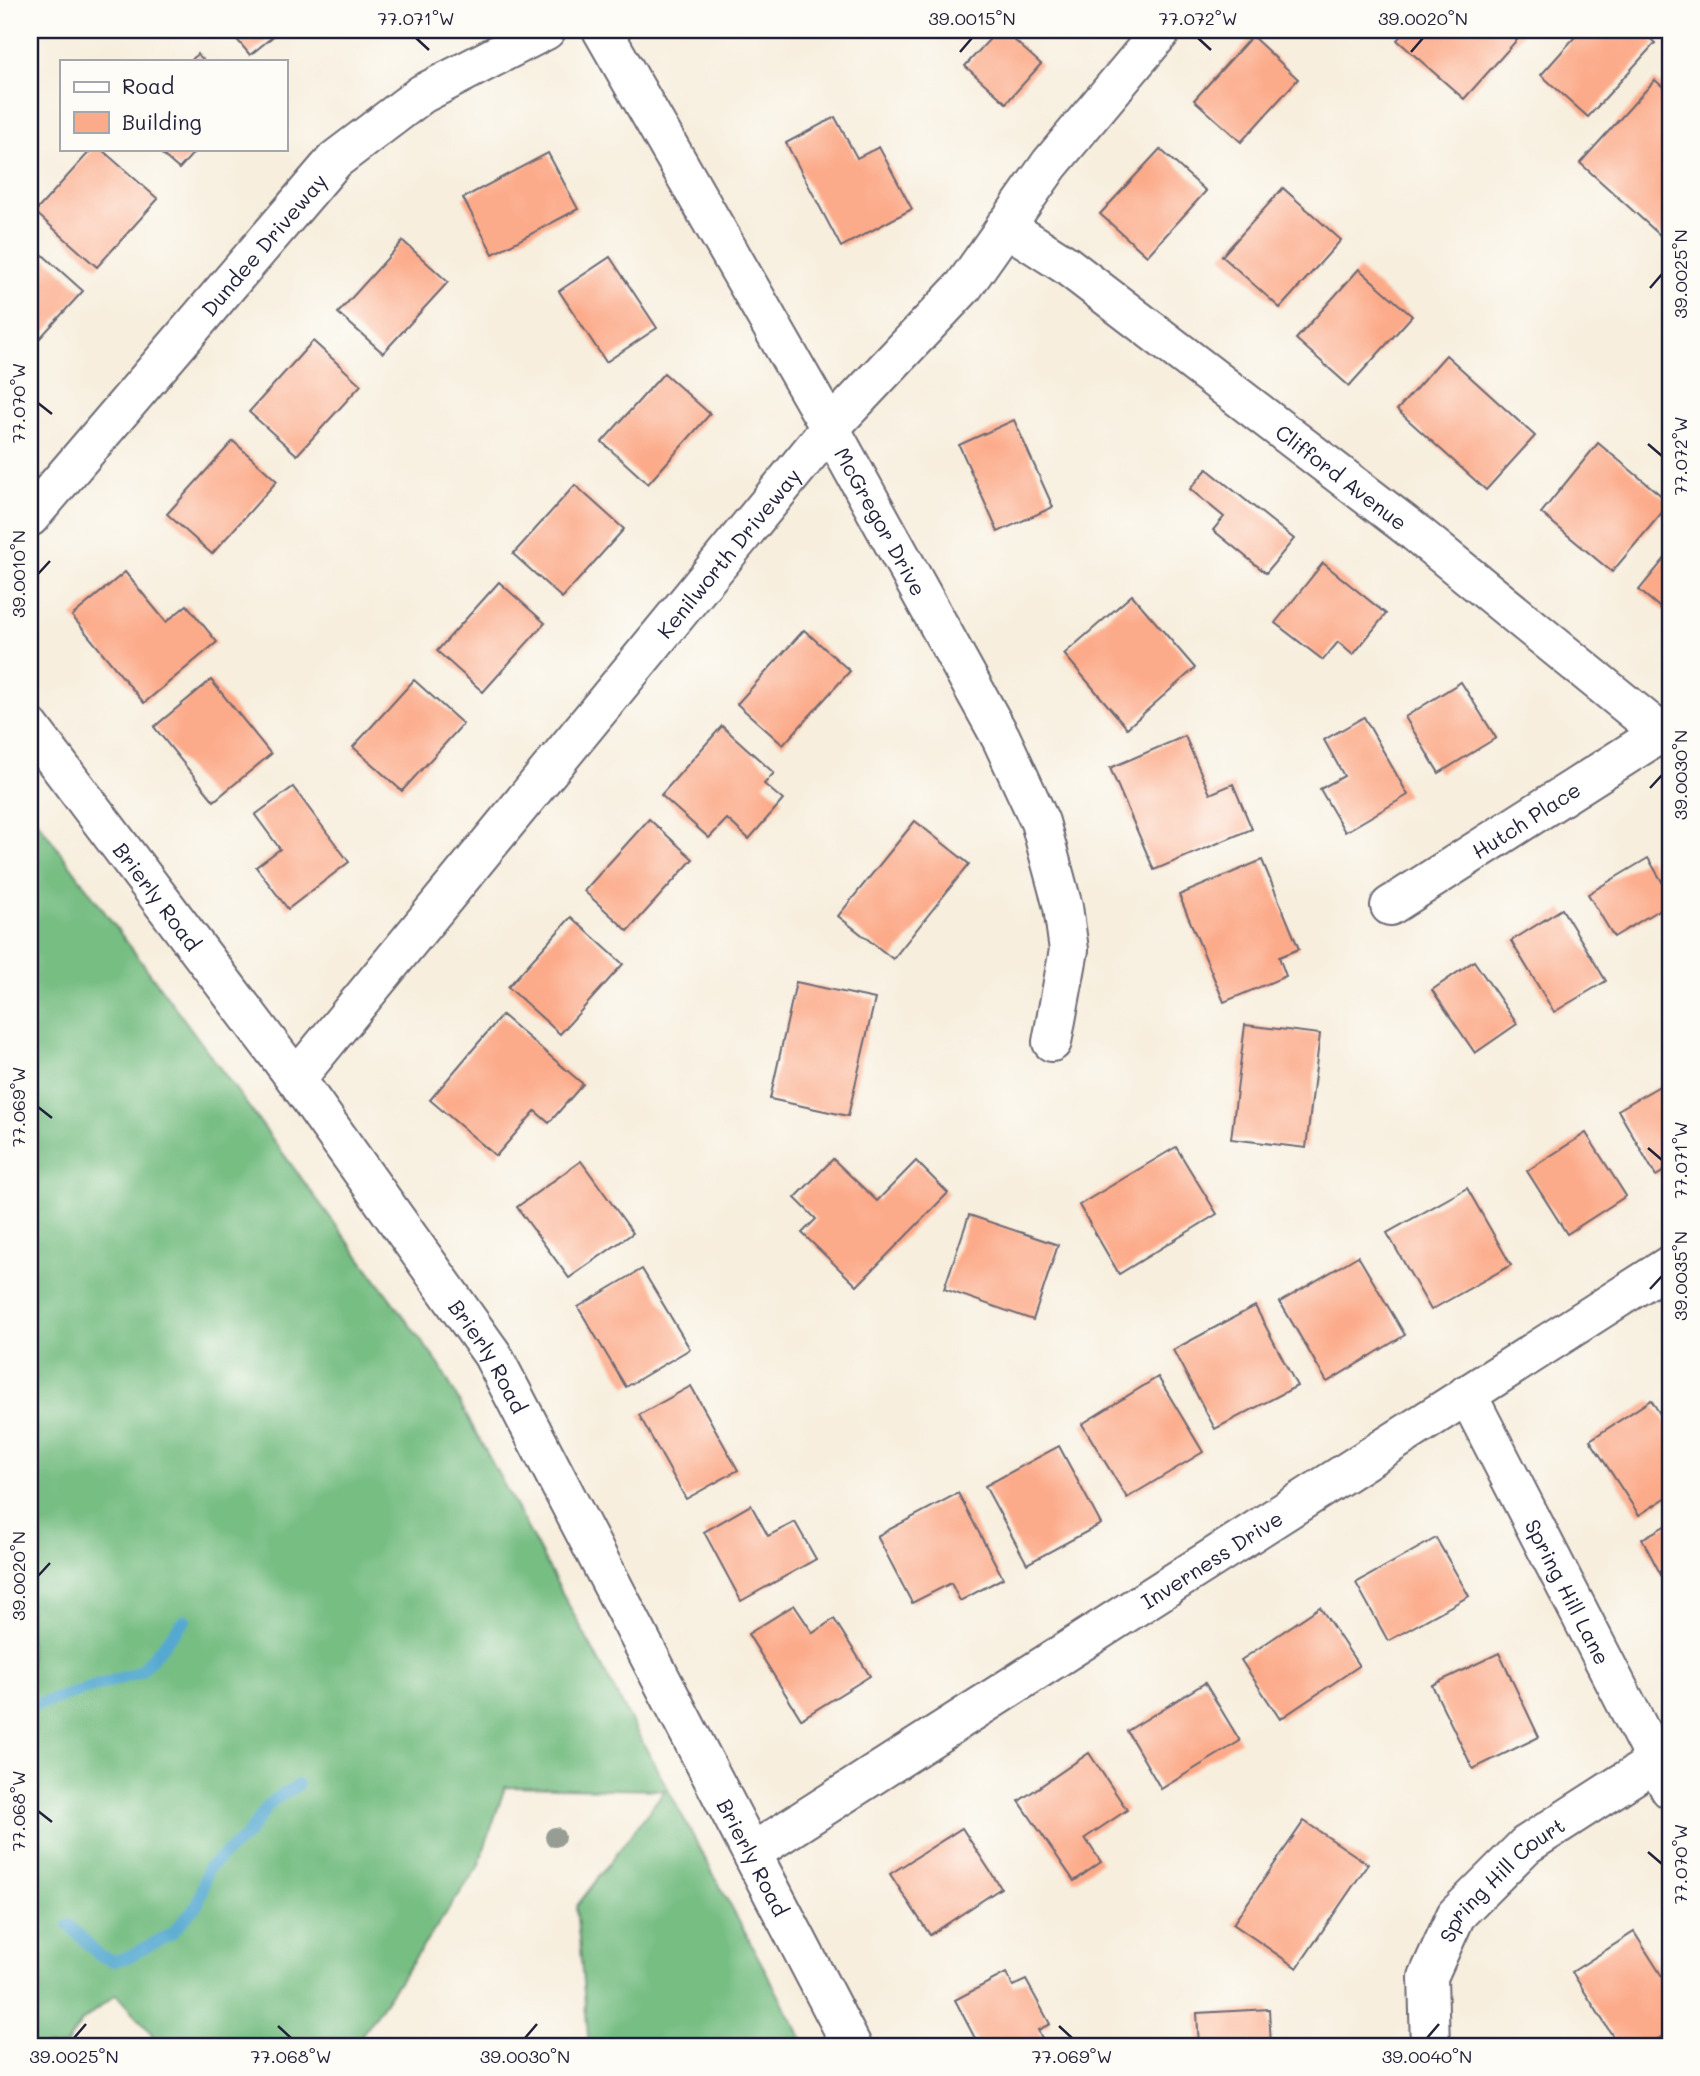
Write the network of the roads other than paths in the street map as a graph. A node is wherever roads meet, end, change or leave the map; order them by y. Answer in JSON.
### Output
{"nodes":[{"id":1,"x":546,"y":30,"type":"edge"},
{"id":2,"x":602,"y":30,"type":"edge"},
{"id":3,"x":1162,"y":30,"type":"edge"},
{"id":4,"x":1005,"y":226,"type":"junction"},
{"id":5,"x":830,"y":428,"type":"junction"},
{"id":6,"x":30,"y":517,"type":"edge"},
{"id":7,"x":30,"y":727,"type":"edge"},
{"id":8,"x":1666,"y":737,"type":"edge"},
{"id":9,"x":1390,"y":906,"type":"dead end"},
{"id":10,"x":1052,"y":1042,"type":"dead end"},
{"id":11,"x":296,"y":1079,"type":"junction"},
{"id":12,"x":1670,"y":1265,"type":"edge"},
{"id":13,"x":1467,"y":1394,"type":"junction"},
{"id":14,"x":1663,"y":1776,"type":"edge"},
{"id":15,"x":753,"y":1852,"type":"junction"},
{"id":16,"x":838,"y":2040,"type":"edge"},
{"id":17,"x":1430,"y":2046,"type":"edge"}],
"edges":[{"from":1,"to":6,"type":"street","name":"Dundee Driveway"},
{"from":2,"to":5,"type":"street","name":"McGregor Drive"},
{"from":3,"to":4,"type":"street","name":"Kenilworth Driveway"},
{"from":4,"to":5,"type":"street","name":"Kenilworth Driveway"},
{"from":4,"to":8,"type":"street","name":"Clifford Avenue"},
{"from":5,"to":10,"type":"street","name":"McGregor Drive"},
{"from":5,"to":11,"type":"street","name":"Kenilworth Driveway"},
{"from":7,"to":11,"type":"street","name":"Brierly Road"},
{"from":8,"to":9,"type":"street","name":"Hutch Place"},
{"from":11,"to":15,"type":"street","name":"Brierly Road"},
{"from":12,"to":13,"type":"street","name":"Inverness Drive"},
{"from":13,"to":14,"type":"street","name":"Spring Hill Lane"},
{"from":13,"to":15,"type":"street","name":"Inverness Drive"},
{"from":14,"to":17,"type":"street","name":"Spring Hill Court"},
{"from":15,"to":16,"type":"street","name":"Brierly Road"}]}
